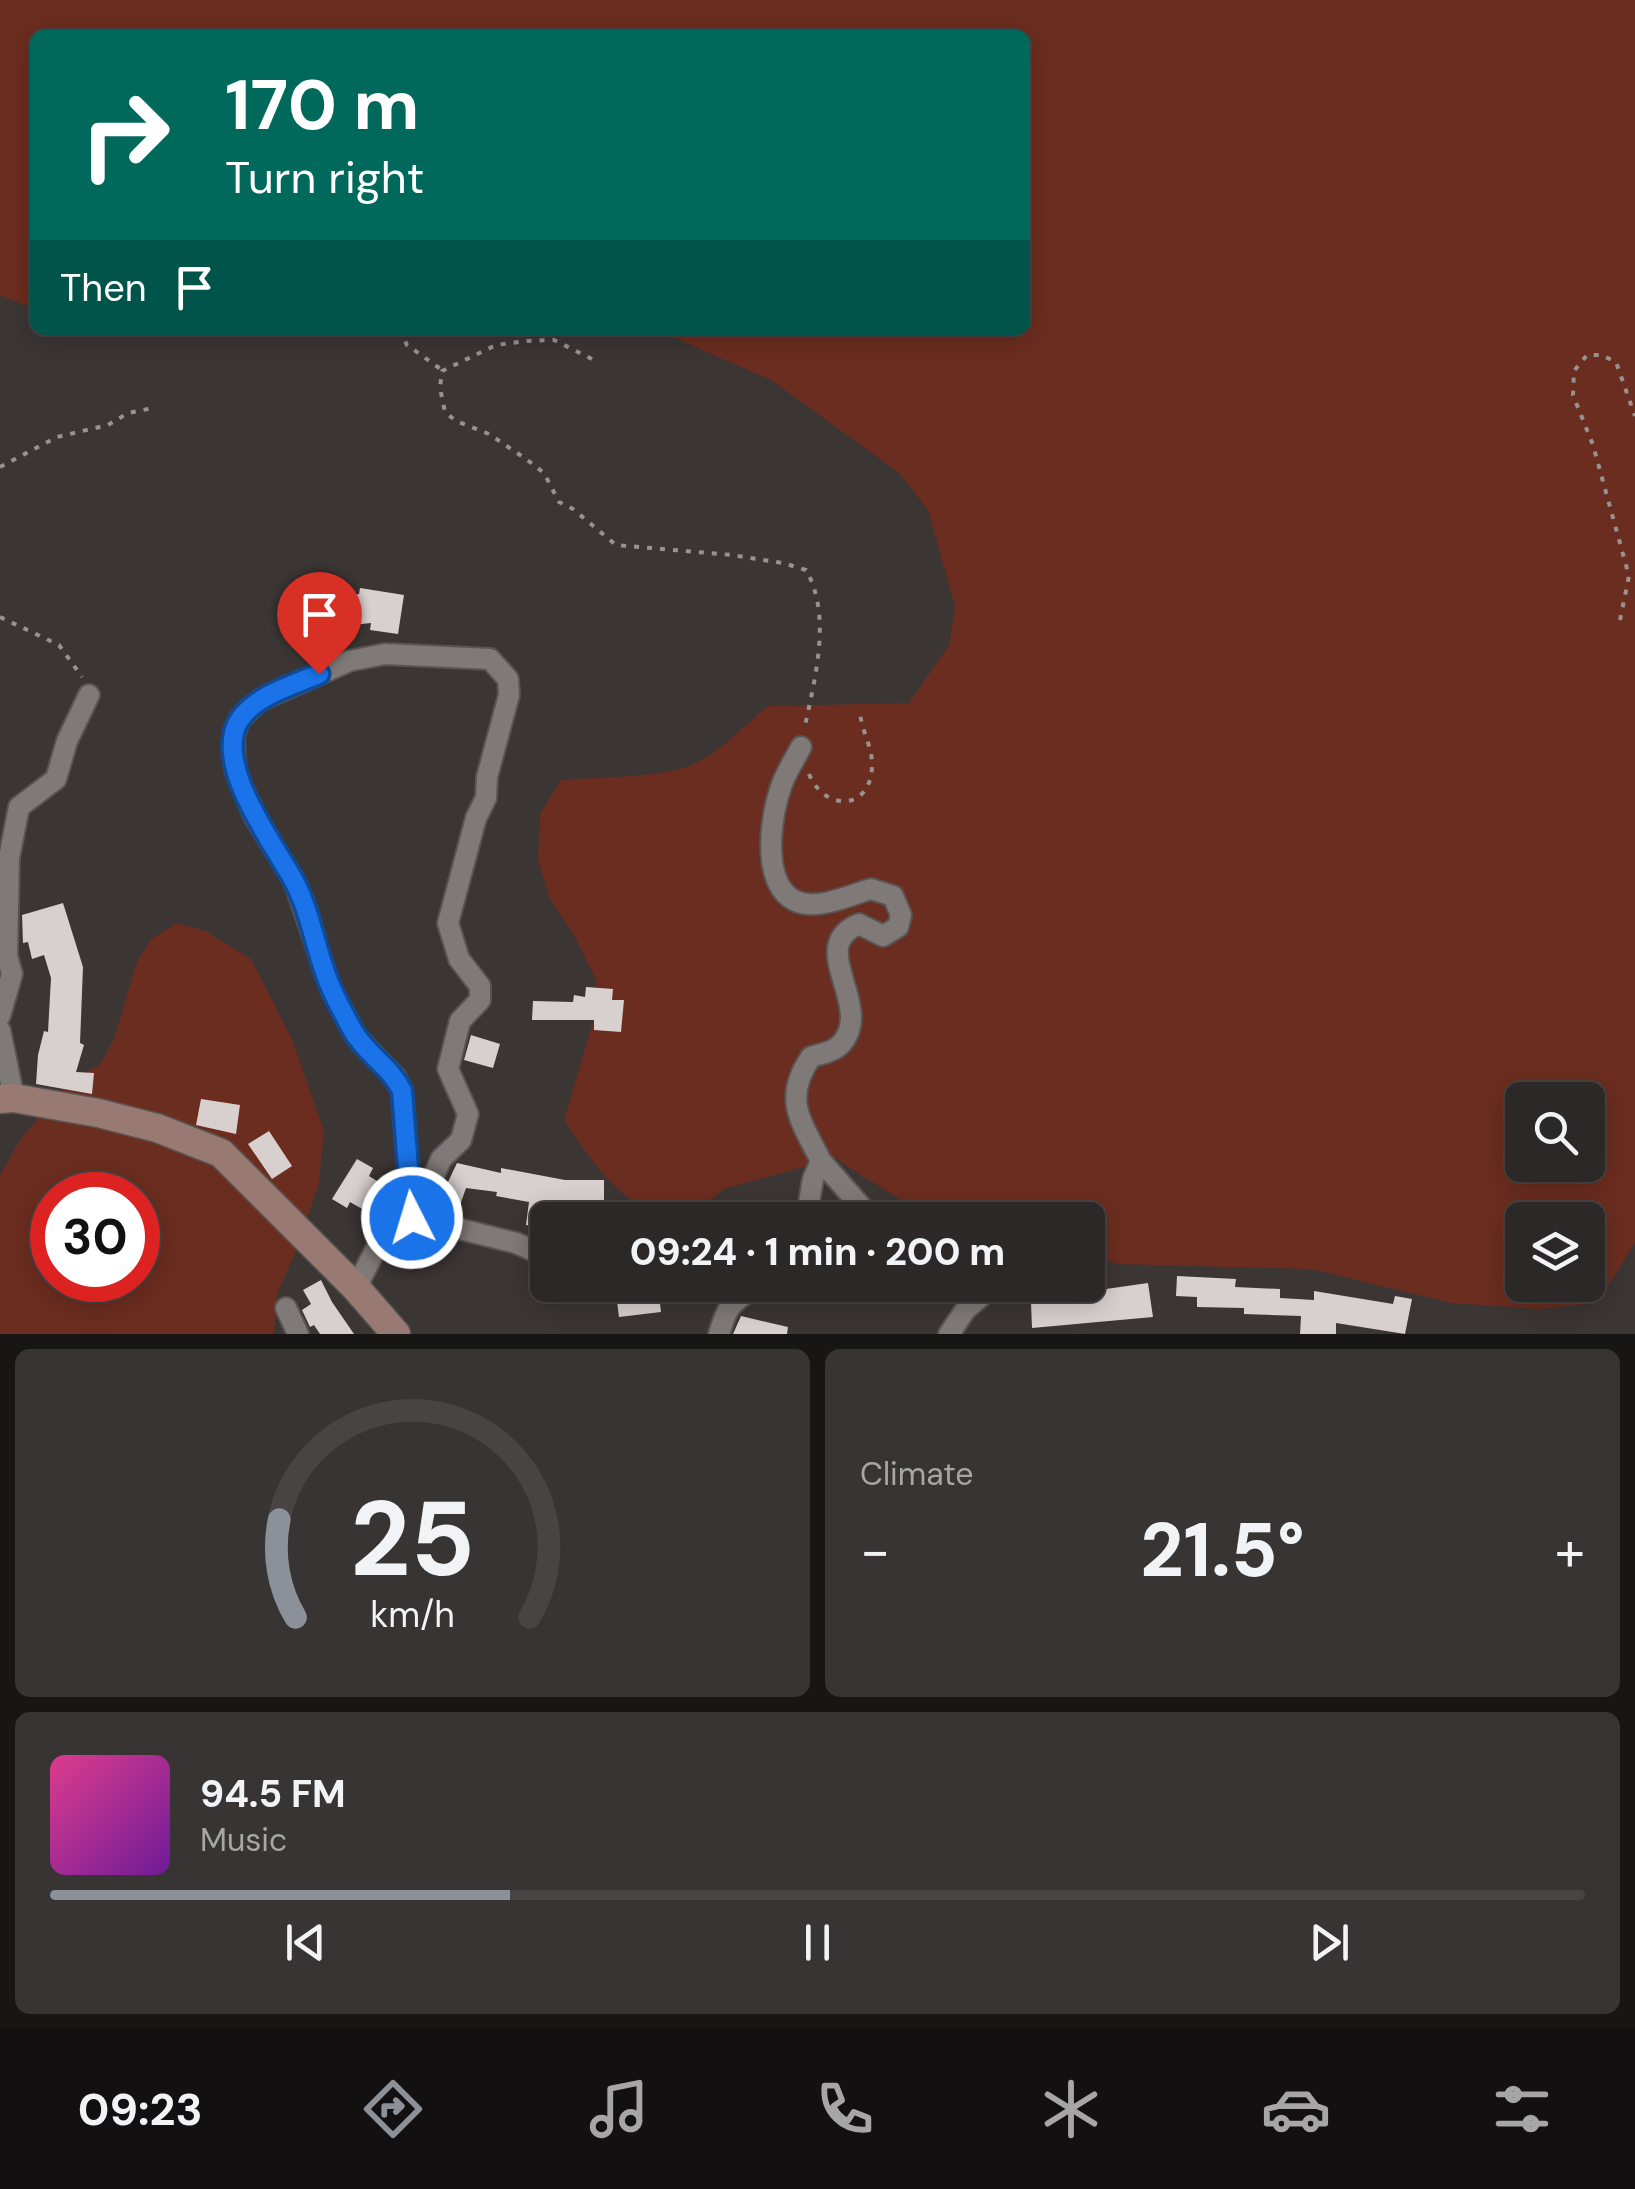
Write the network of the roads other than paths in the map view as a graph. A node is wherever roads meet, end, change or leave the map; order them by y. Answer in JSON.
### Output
{"nodes":[{"id":1,"x":89,"y":694,"type":"road end"},
{"id":2,"x":800,"y":747,"type":"road end"},
{"id":3,"x":0,"y":1016,"type":"edge"},
{"id":4,"x":0,"y":1030,"type":"edge"},
{"id":5,"x":7,"y":1098,"type":"edge"},
{"id":6,"x":821,"y":1161,"type":"junction"},
{"id":7,"x":810,"y":1202,"type":"edge"},
{"id":8,"x":857,"y":1202,"type":"edge"},
{"id":9,"x":414,"y":1218,"type":"junction"},
{"id":10,"x":530,"y":1249,"type":"edge"},
{"id":11,"x":356,"y":1288,"type":"junction"},
{"id":12,"x":732,"y":1302,"type":"edge"},
{"id":13,"x":974,"y":1302,"type":"edge"},
{"id":14,"x":286,"y":1308,"type":"dead end"},
{"id":15,"x":298,"y":1334,"type":"edge"},
{"id":16,"x":396,"y":1334,"type":"edge"},
{"id":17,"x":719,"y":1334,"type":"edge"},
{"id":18,"x":949,"y":1334,"type":"edge"}],
"edges":[{"from":1,"to":3,"type":"street"},
{"from":2,"to":6,"type":"street"},
{"from":4,"to":5,"type":"street"},
{"from":5,"to":11,"type":"street"},
{"from":6,"to":7,"type":"street"},
{"from":6,"to":8,"type":"street"},
{"from":9,"to":9,"type":"street"},
{"from":9,"to":10,"type":"street"},
{"from":9,"to":11,"type":"street"},
{"from":11,"to":16,"type":"street"},
{"from":12,"to":17,"type":"street"},
{"from":13,"to":18,"type":"street"},
{"from":14,"to":15,"type":"street"}]}
